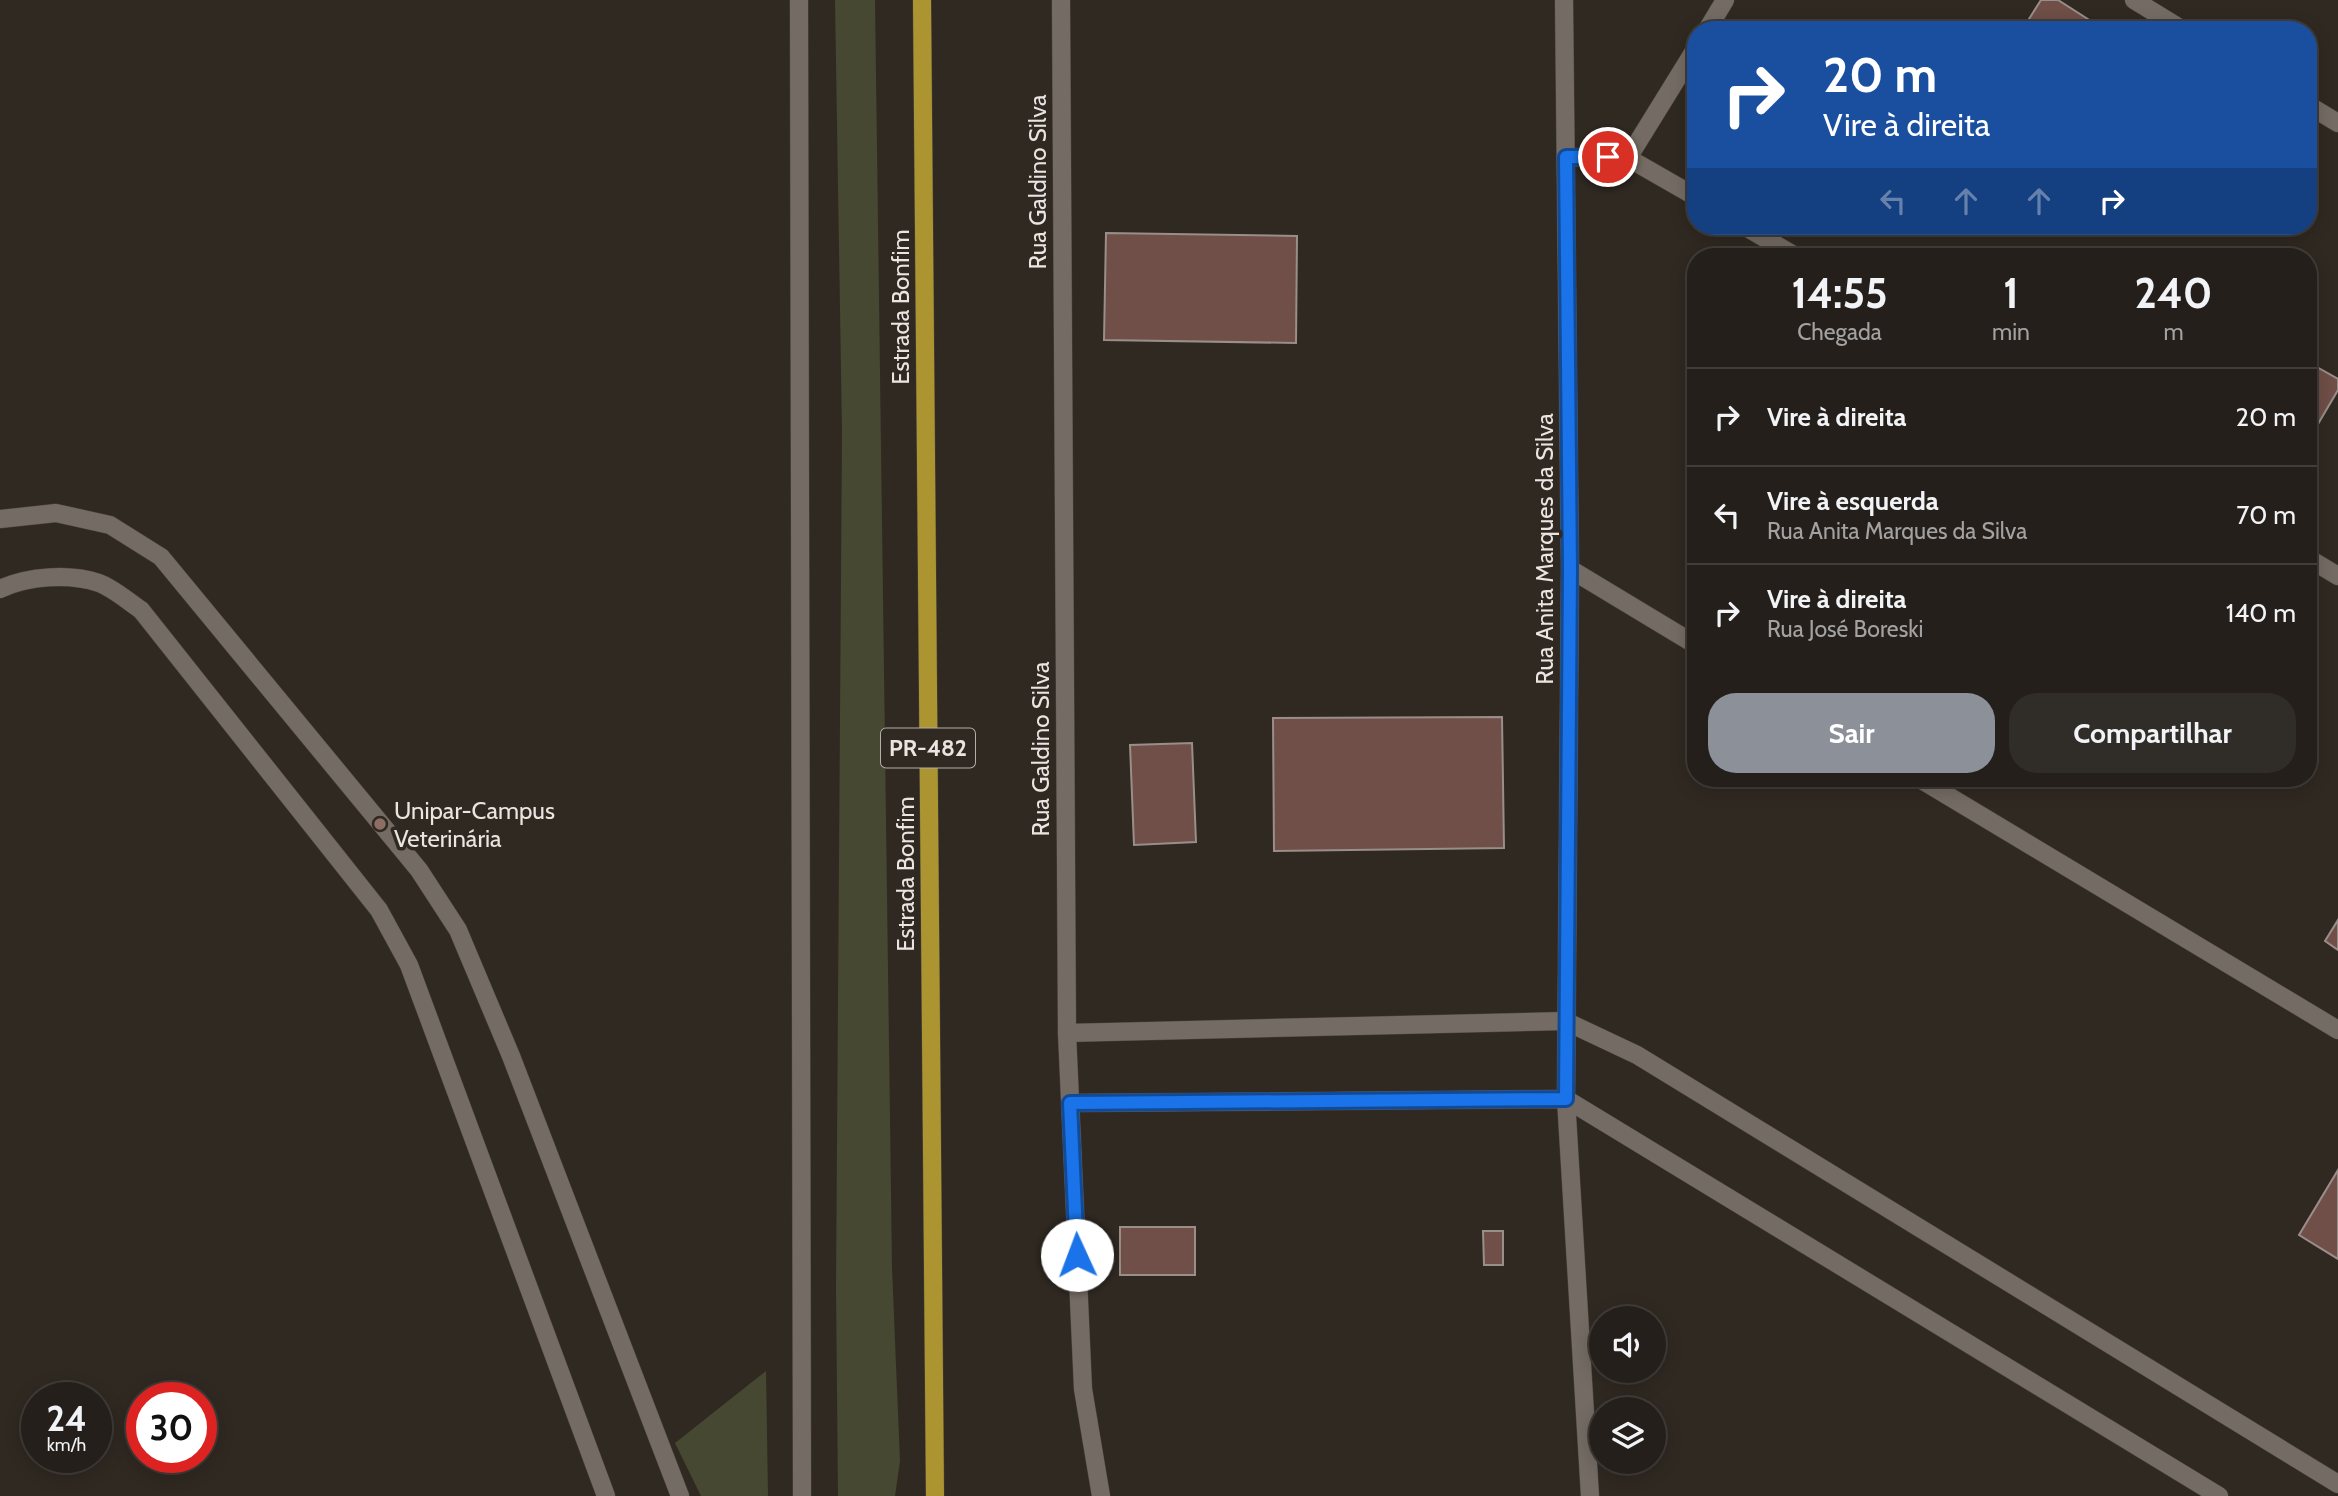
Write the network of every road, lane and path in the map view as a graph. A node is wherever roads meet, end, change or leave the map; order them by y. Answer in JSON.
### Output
{"nodes":[{"id":1,"x":799,"y":0,"type":"edge"},
{"id":2,"x":922,"y":0,"type":"edge"},
{"id":3,"x":1061,"y":0,"type":"edge"},
{"id":4,"x":1564,"y":0,"type":"edge"},
{"id":5,"x":1725,"y":0,"type":"edge"},
{"id":6,"x":2134,"y":0,"type":"edge"},
{"id":7,"x":1712,"y":21,"type":"edge"},
{"id":8,"x":2168,"y":21,"type":"edge"},
{"id":9,"x":1687,"y":63,"type":"edge"},
{"id":10,"x":2317,"y":110,"type":"edge"},
{"id":11,"x":2338,"y":123,"type":"edge"},
{"id":12,"x":1566,"y":157,"type":"junction"},
{"id":13,"x":1628,"y":158,"type":"junction"},
{"id":14,"x":1687,"y":192,"type":"edge"},
{"id":15,"x":1759,"y":235,"type":"edge"},
{"id":16,"x":1782,"y":248,"type":"edge"},
{"id":17,"x":0,"y":519,"type":"edge"},
{"id":18,"x":2317,"y":563,"type":"edge"},
{"id":19,"x":1570,"y":569,"type":"junction"},
{"id":20,"x":2338,"y":576,"type":"edge"},
{"id":21,"x":0,"y":589,"type":"edge"},
{"id":22,"x":1687,"y":640,"type":"edge"},
{"id":23,"x":1933,"y":787,"type":"edge"},
{"id":24,"x":1565,"y":1021,"type":"junction"},
{"id":25,"x":2338,"y":1030,"type":"edge"},
{"id":26,"x":1067,"y":1033,"type":"junction"},
{"id":27,"x":1566,"y":1099,"type":"junction"},
{"id":28,"x":1070,"y":1103,"type":"junction"},
{"id":29,"x":2338,"y":1484,"type":"edge"},
{"id":30,"x":607,"y":1496,"type":"edge"},
{"id":31,"x":680,"y":1496,"type":"edge"},
{"id":32,"x":802,"y":1496,"type":"edge"},
{"id":33,"x":934,"y":1496,"type":"edge"},
{"id":34,"x":1101,"y":1496,"type":"edge"},
{"id":35,"x":1590,"y":1496,"type":"edge"},
{"id":36,"x":2219,"y":1496,"type":"edge"}],
"edges":[{"from":1,"to":32,"type":"street"},
{"from":2,"to":33,"type":"main road","name":"Estrada Bonfim","number":"PR-482"},
{"from":3,"to":26,"type":"street","name":"Rua Galdino Silva"},
{"from":4,"to":12,"type":"street","name":"Rua Anita Marques da Silva"},
{"from":5,"to":7,"type":"street"},
{"from":6,"to":8,"type":"street"},
{"from":9,"to":13,"type":"street"},
{"from":10,"to":11,"type":"street"},
{"from":12,"to":13,"type":"street"},
{"from":12,"to":19,"type":"street","name":"Rua Anita Marques da Silva"},
{"from":13,"to":14,"type":"street"},
{"from":15,"to":16,"type":"street"},
{"from":17,"to":31,"type":"street"},
{"from":18,"to":20,"type":"street"},
{"from":19,"to":22,"type":"street"},
{"from":19,"to":24,"type":"street","name":"Rua Anita Marques da Silva"},
{"from":21,"to":30,"type":"street"},
{"from":23,"to":25,"type":"street"},
{"from":24,"to":26,"type":"street"},
{"from":24,"to":27,"type":"street","name":"Rua Anita Marques da Silva"},
{"from":24,"to":29,"type":"street"},
{"from":26,"to":28,"type":"street","name":"Rua Galdino Silva"},
{"from":27,"to":28,"type":"street"},
{"from":27,"to":35,"type":"street","name":"Rua Anita Marques da Silva"},
{"from":27,"to":36,"type":"street"},
{"from":28,"to":34,"type":"street","name":"Rua Galdino Silva"}]}
